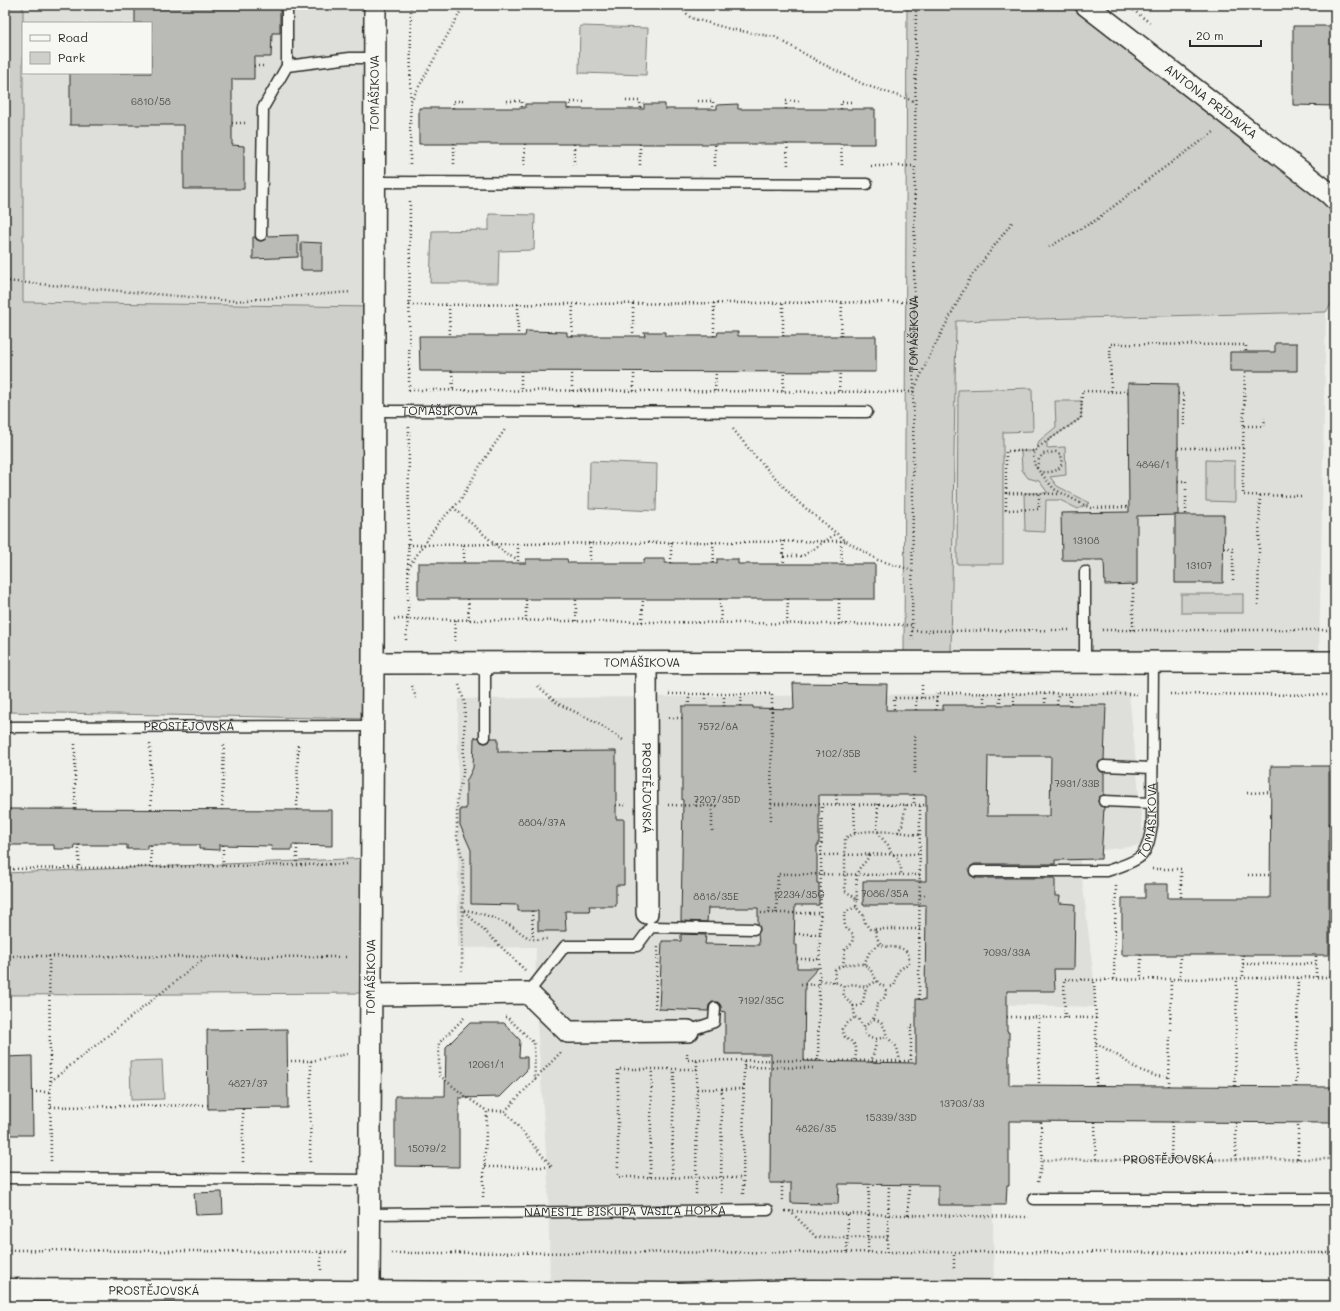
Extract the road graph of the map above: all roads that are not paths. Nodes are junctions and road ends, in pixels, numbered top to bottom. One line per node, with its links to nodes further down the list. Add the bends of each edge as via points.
1 (287, 5): 5 (lane)
2 (375, 5): 4 (street, TOMÁŠIKOVA)
3 (1086, 5): 8 (street, ANTONA PRÍDAVKA)
4 (374, 58): 5 (lane, via 350,58); 6 (street, TOMÁŠIKOVA)
5 (287, 66): 9 (lane, via 263,108)
6 (374, 182): 7 (lane); 10 (street, TOMÁŠIKOVA)
7 (867, 184)
8 (1335, 199)
9 (261, 235)
10 (373, 411): 11 (lane, TOMÁŠIKOVA); 16 (street, TOMÁŠIKOVA)
11 (867, 412)
12 (1085, 572): 13 (lane)
13 (1085, 662): 14 (street, TOMÁŠIKOVA); 18 (street, TOMÁŠIKOVA)
14 (1153, 662): 15 (street, TOMÁŠIKOVA); 23 (lane, TOMÁŠIKOVA)
15 (1335, 662)
16 (373, 663): 17 (street, TOMÁŠIKOVA); 19 (street, TOMÁŠIKOVA)
17 (485, 663): 18 (street, TOMÁŠIKOVA); 21 (lane)
18 (646, 663): 27 (street, PROSTĚJOVSKÁ, via 647,805)
19 (373, 726): 20 (lane, PROSTĚJOVSKÁ); 30 (street, TOMÁŠIKOVA)
20 (5, 727)
21 (485, 738)
22 (1104, 766): 23 (lane)
23 (1152, 768): 25 (lane, TOMÁŠIKOVA)
24 (1104, 802): 25 (lane)
25 (1152, 803): 26 (lane, TOMÁŠIKOVA, via 1149,841 1142,855 1127,864 1107,871)
26 (975, 871)
27 (653, 920): 28 (lane); 29 (lane, via 637,946 565,946)
28 (754, 929)
29 (528, 993): 30 (street); 32 (street, via 568,1032)
30 (371, 995): 34 (street, TOMÁŠIKOVA)
31 (715, 1008): 32 (lane, via 714,1022)
32 (688, 1031)
33 (5, 1178): 34 (lane)
34 (370, 1180): 38 (street, TOMÁŠIKOVA)
35 (1034, 1199): 36 (lane)
36 (1335, 1199)
37 (768, 1210): 38 (lane, NÁMESTIE BISKUPA VASIĽA HOPKA)
38 (370, 1214): 40 (street, TOMÁŠIKOVA)
39 (5, 1290): 40 (street, PROSTĚJOVSKÁ)
40 (369, 1291): 43 (street, PROSTĚJOVSKÁ)
41 (1335, 1292): 42 (street, PROSTĚJOVSKÁ)
42 (993, 1299): 44 (street, PROSTĚJOVSKÁ, via 806,1291)
43 (677, 1300): 44 (street, PROSTĚJOVSKÁ)
44 (718, 1300)

